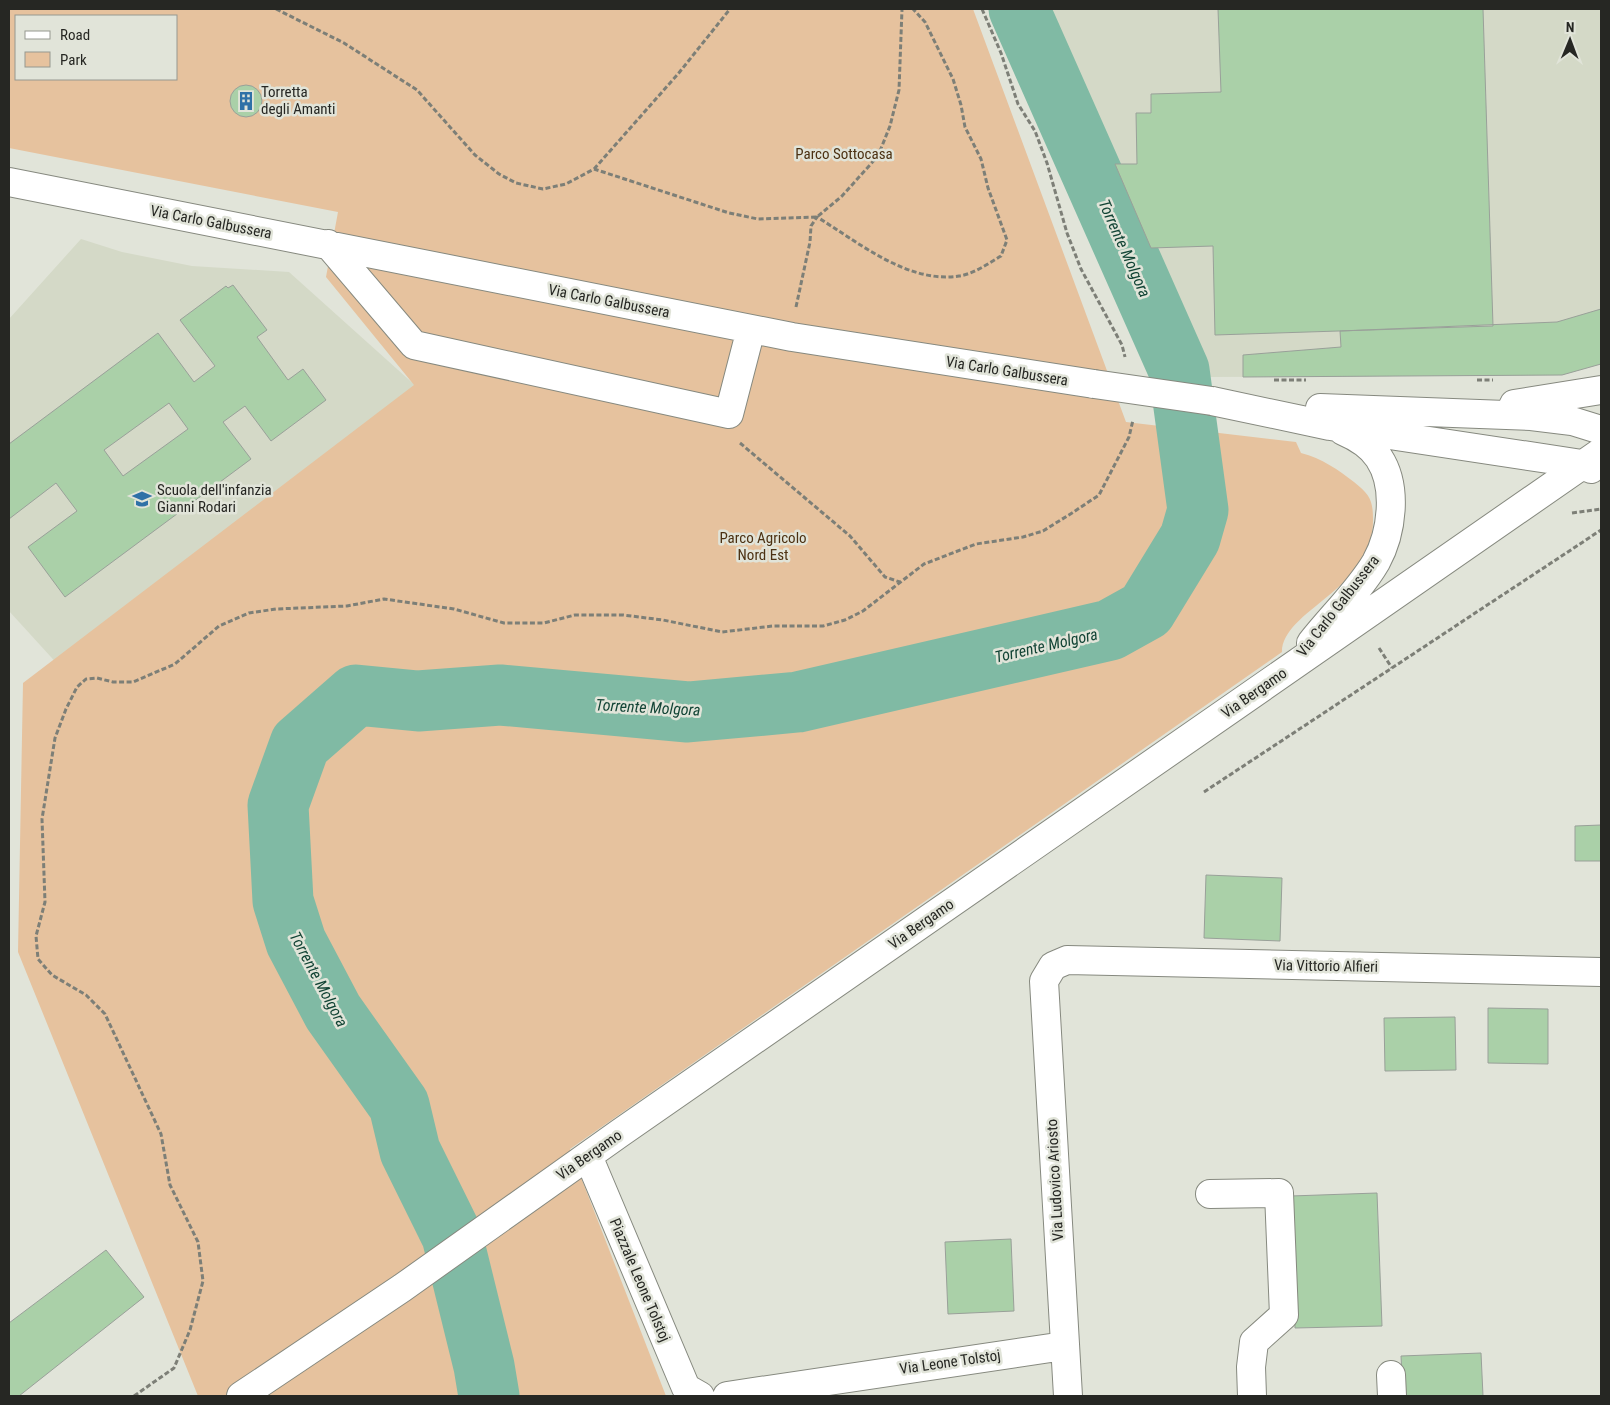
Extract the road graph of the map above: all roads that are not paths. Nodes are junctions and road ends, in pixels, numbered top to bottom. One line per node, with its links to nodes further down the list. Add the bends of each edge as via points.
1 (9, 182): 2 (street, Via Carlo Galbussera)
2 (328, 244): 3 (street, Via Carlo Galbussera); 3 (street, via 414,345 729,414)
3 (751, 329): 5 (street, Via Carlo Galbussera, bridge)
4 (1601, 390): 6 (street, Via Carlo Galbussera, via 1501,406)
5 (1212, 401): 6 (street, Via Carlo Galbussera); 7 (street, Via Carlo Galbussera)
6 (1424, 413): 8 (street, Via Carlo Galbussera, via 1531,416 1572,421)
7 (1330, 426): 9 (street, Via Carlo Galbussera); 10 (street, Via Carlo Galbussera, via 1359,439 1379,458 1389,486 1389,522 1376,561)
8 (1601, 430)
9 (1595, 464): 10 (street, Via Bergamo, via 1531,503)
10 (1292, 666): 13 (street, Via Bergamo)
11 (1052, 966): 12 (street, Via Vittorio Alfieri, via 1067,960); 15 (street, Via Ludovico Ariosto, via 1044,981)
12 (1601, 972)
13 (588, 1156): 17 (street, Via Bergamo, via 402,1288); 18 (street, Piazzale Leone Tolstoj, via 686,1388)
14 (1210, 1194): 21 (street, via 1279,1193 1284,1315 1254,1342)
15 (1064, 1346): 16 (street, Via Leone Tolstoj); 20 (street, Via Ludovico Ariosto)
16 (857, 1386): 19 (street)
17 (241, 1396)
18 (700, 1396)
19 (726, 1396)
20 (1068, 1396)
21 (1252, 1396)

